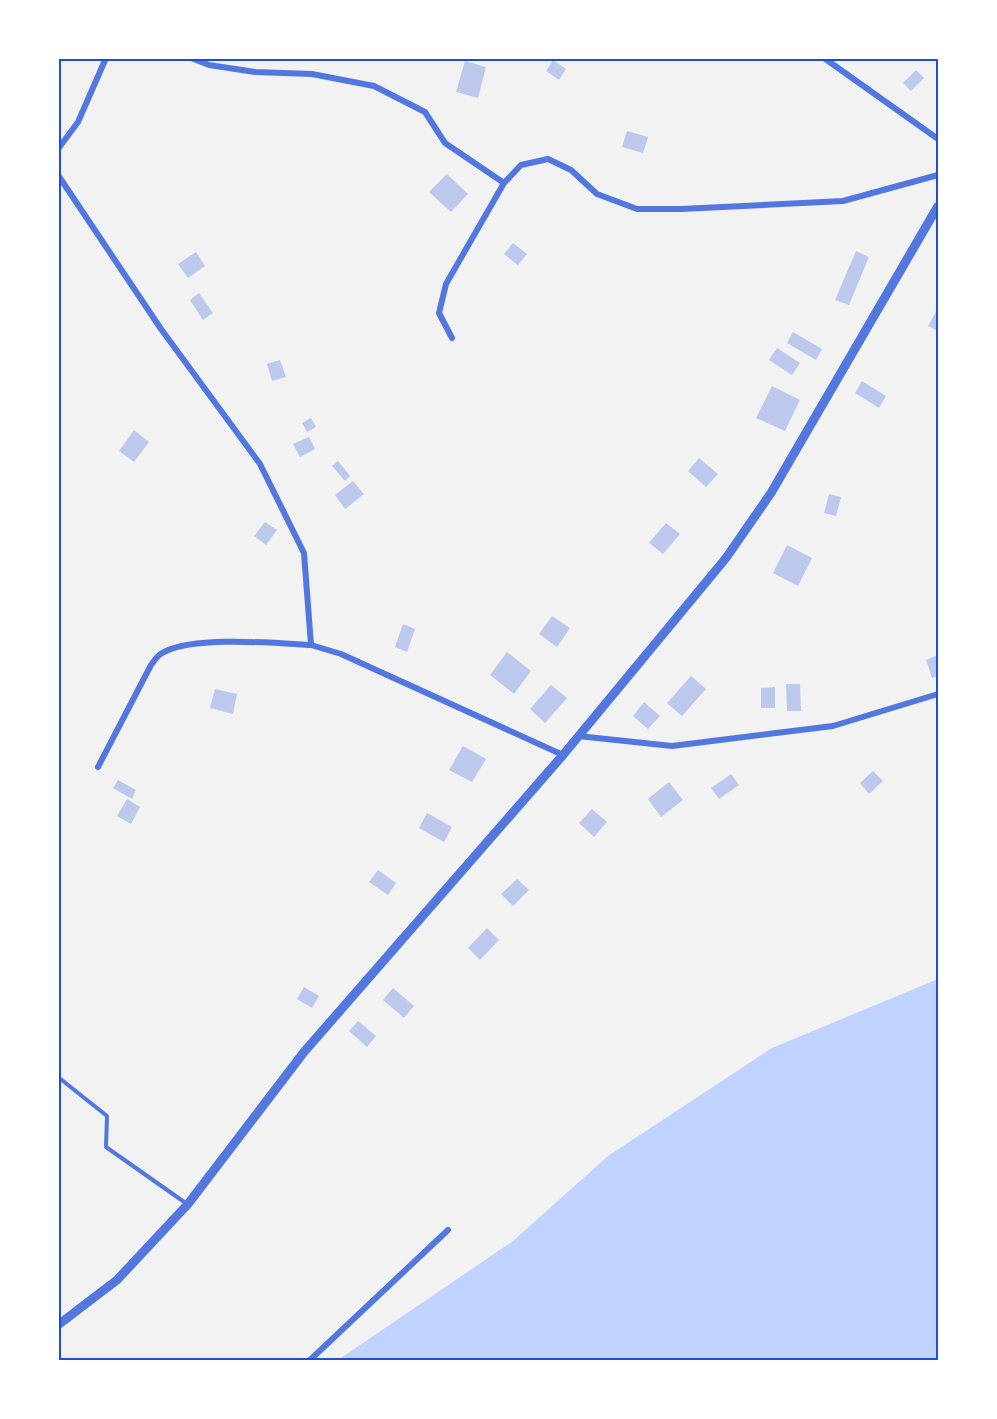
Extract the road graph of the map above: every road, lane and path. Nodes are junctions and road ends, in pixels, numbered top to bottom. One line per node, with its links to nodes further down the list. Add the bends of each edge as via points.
1 (106, 58): 5 (street, via 78,122)
2 (191, 58): 8 (street, via 220,67 312,74 374,87 425,112 445,143)
3 (824, 58): 4 (street)
4 (939, 139)
5 (58, 150)
6 (58, 175): 11 (street, via 161,329 260,464 304,553)
7 (939, 175): 8 (street, via 843,201 681,209 637,209 597,194 571,170 548,159 521,165)
8 (504, 183): 10 (street, via 446,284 439,314)
9 (939, 206): 13 (street, via 771,493 733,549)
10 (452, 338)
11 (311, 645): 14 (street, via 341,654); 15 (street, via 184,645 164,651 151,665)
12 (939, 694): 13 (street, via 833,726 683,745)
13 (578, 736): 14 (street)
14 (563, 755): 17 (street, via 304,1052)
15 (98, 766)
16 (58, 1077): 17 (lane, via 107,1116 106,1147)
17 (188, 1204): 19 (street, via 117,1280)
18 (448, 1230): 20 (street)
19 (58, 1325)
20 (310, 1360)

